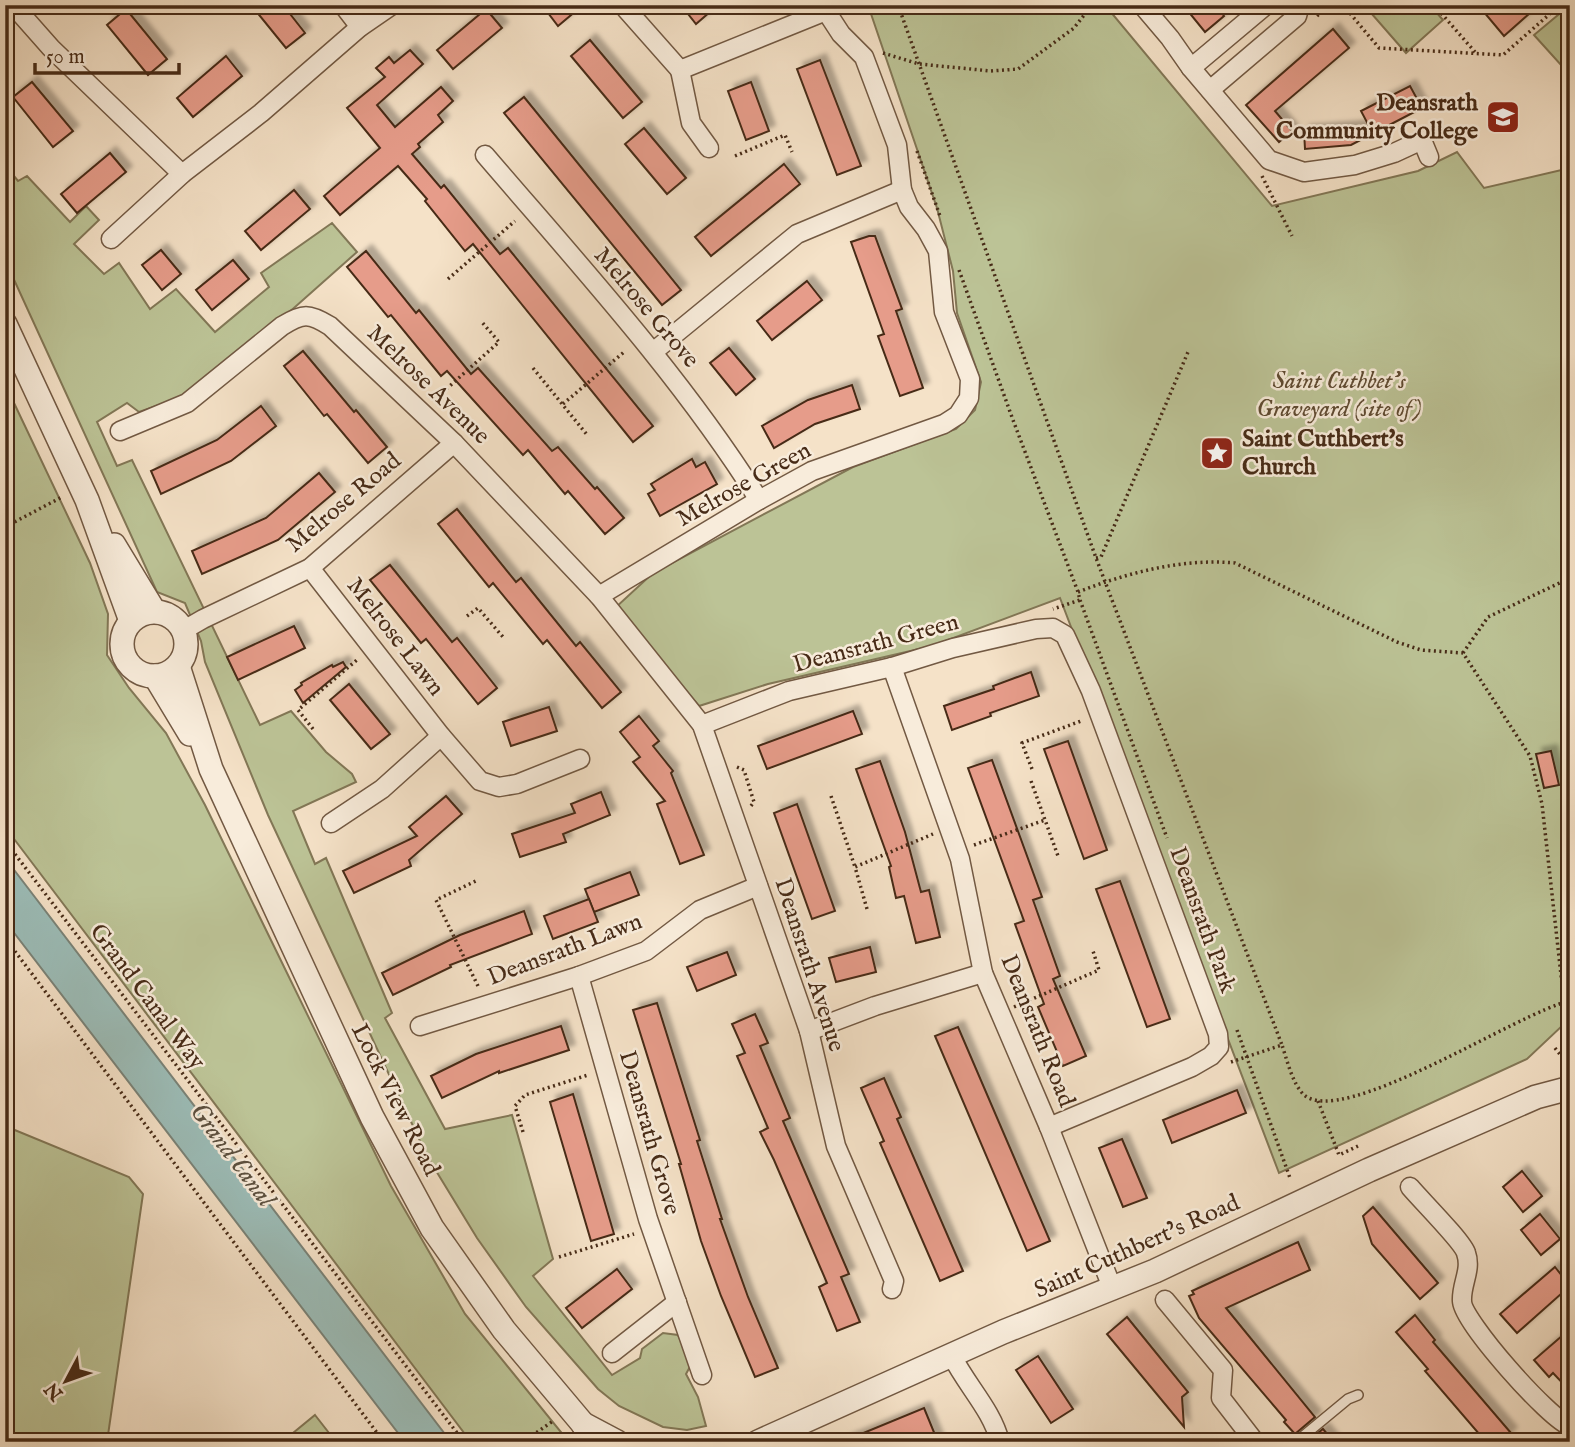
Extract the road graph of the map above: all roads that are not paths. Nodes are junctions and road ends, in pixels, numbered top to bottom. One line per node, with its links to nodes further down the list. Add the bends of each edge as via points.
1 (13, 5): 16 (street, via 51,48)
2 (343, 5): 9 (street)
3 (392, 5): 9 (street)
4 (1142, 5): 10 (street)
5 (1266, 5): 10 (street)
6 (1300, 5): 12 (street, via 1297,16)
7 (826, 8): 11 (street); 17 (street, via 841,34 864,57 897,145)
8 (626, 9): 11 (street)
9 (360, 27): 16 (street)
10 (1191, 68): 12 (street)
11 (680, 70): 13 (street, via 691,122)
12 (1210, 90): 15 (street, via 1269,160 1304,172 1355,165 1422,140)
13 (709, 148)
14 (485, 155): 20 (street, Melrose Grove)
15 (1429, 157)
16 (182, 174): 18 (street)
17 (902, 190): 20 (street, via 797,234); 24 (street, Melrose Green, via 938,251 944,312 970,379 969,398 958,415 944,424 812,471)
18 (111, 239)
19 (5, 324): 23 (street)
20 (653, 352): 24 (street, Melrose Grove)
21 (120, 431): 22 (street, Melrose Avenue, via 187,403 299,316 314,317 330,326)
22 (454, 443): 25 (street, Melrose Road); 26 (street, Melrose Avenue)
23 (84, 493): 27 (street); 28 (street)
24 (759, 500): 26 (street, Melrose Green)
25 (310, 568): 29 (street, Melrose Road); 36 (street, Melrose Lawn)
26 (599, 596): 33 (street, Melrose Avenue)
27 (154, 611): 28 (street); 29 (street, via 171,616)
28 (131, 621): 34 (street, Lock View Road, via 122,641 127,662 144,675)
29 (184, 630): 31 (street, Lock View Road, via 186,649)
30 (1065, 635): 32 (street, Deansrath Green, via 1053,628 1036,629); 48 (street, Deansrath Park, via 1091,691 1219,1046 1192,1066)
31 (178, 666): 34 (street); 38 (street, Lock View Road)
32 (892, 667): 35 (street, Deansrath Green, via 789,691); 41 (street, Deansrath Road, via 960,859)
33 (655, 668): 35 (street, Deansrath Avenue)
34 (155, 676): 38 (street, Lock View Road)
35 (702, 725): 40 (street, Deansrath Avenue)
36 (442, 736): 37 (street, Melrose Lawn, via 480,781 499,787); 39 (street, via 382,789)
37 (580, 759)
38 (211, 769): 59 (street, Lock View Road, via 372,1117 432,1228 504,1330)
39 (331, 823)
40 (758, 886): 42 (street, Deansrath Lawn, via 700,910 646,951); 44 (street, Deansrath Avenue)
41 (983, 973): 44 (street); 48 (street, Deansrath Road)
42 (579, 976): 43 (street, Deansrath Lawn); 53 (street, Deansrath Grove, via 648,1219)
43 (420, 1026)
44 (808, 1031): 50 (street, Deansrath Avenue, via 836,1146 894,1281)
45 (1570, 1069): 47 (street, Saint Cuthbert’s Road)
46 (1570, 1088): 47 (street, Saint Cuthbert’s Road)
47 (1536, 1097): 51 (street, Saint Cuthbert’s Road)
48 (1049, 1127): 51 (street, Deansrath Road)
49 (1410, 1187): 58 (street, via 1466,1250 1469,1265 1461,1302 1472,1324 1525,1387 1553,1416)
50 (892, 1289)
51 (1113, 1290): 55 (street, Saint Cuthbert’s Road)
52 (1165, 1300): 63 (street, via 1223,1370 1221,1398)
53 (677, 1302): 54 (street); 56 (street, Deansrath Grove)
54 (612, 1353)
55 (952, 1356): 61 (street, Saint Cuthbert’s Road); 62 (street, via 995,1422)
56 (702, 1375)
57 (1358, 1395): 64 (lane)
58 (1570, 1426)
59 (588, 1433): 60 (street, Lock View Road)
60 (617, 1442)
61 (758, 1442)
62 (1000, 1442)
63 (1255, 1442)
64 (1296, 1442)

